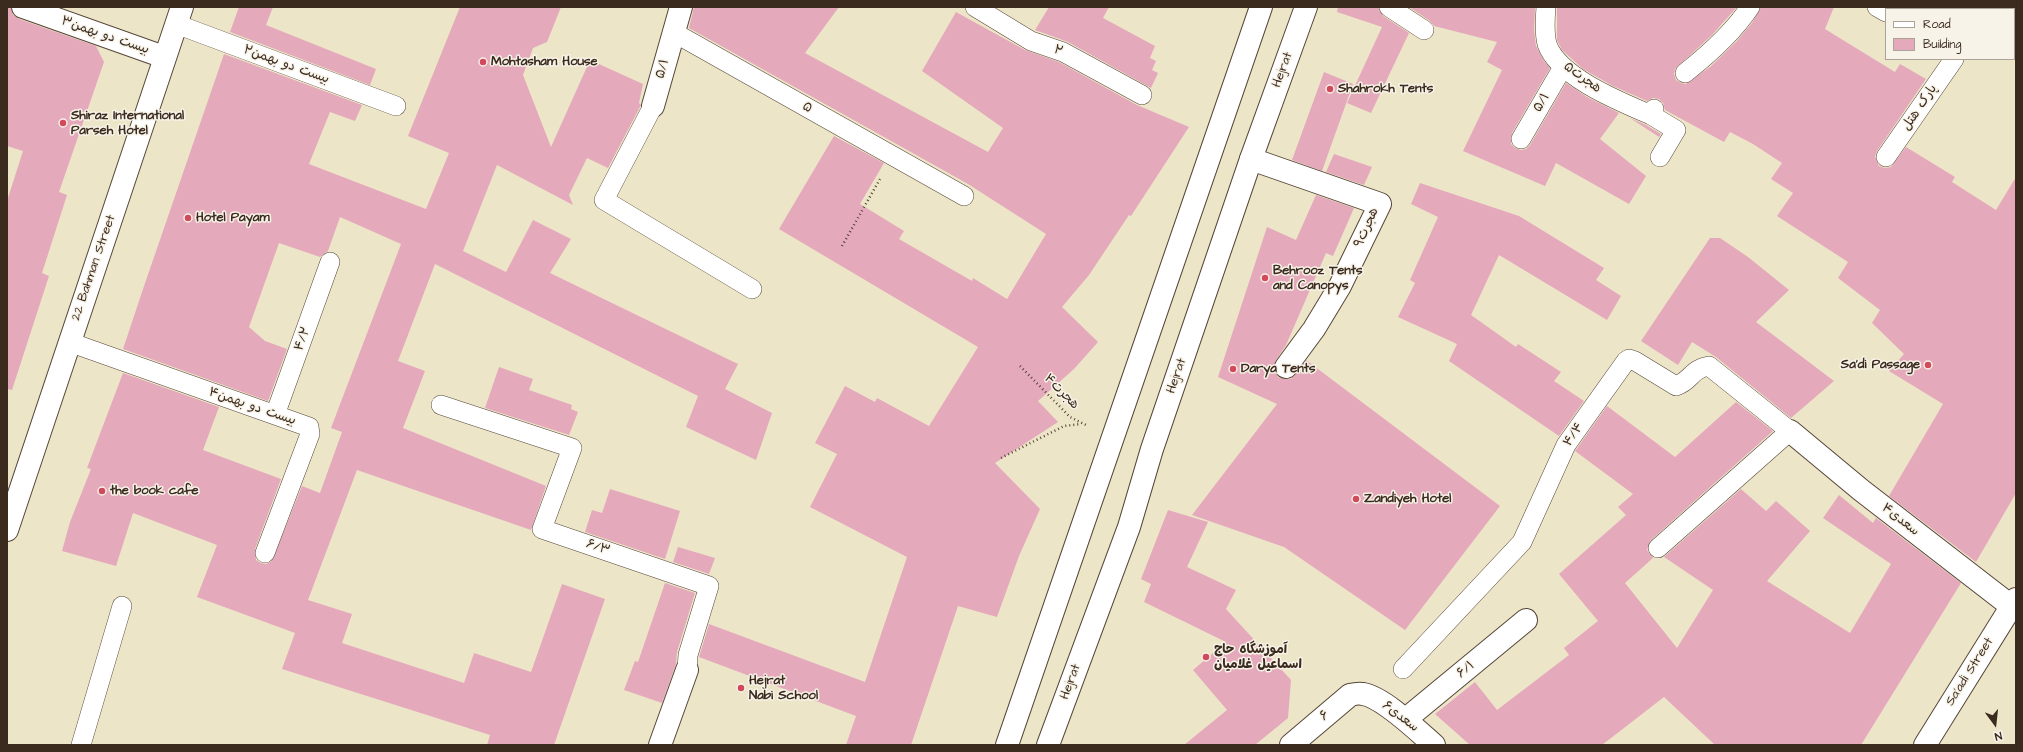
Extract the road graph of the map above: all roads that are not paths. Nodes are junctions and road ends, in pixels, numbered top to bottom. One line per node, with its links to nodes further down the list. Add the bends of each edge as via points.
1 (23, 7): 12 (street, بیست دو بهمن۳)
2 (681, 7): 11 (street)
3 (975, 7): 16 (lane, ۲, via 1031,41 1063,52)
4 (1261, 7): 43 (street)
5 (1306, 7): 22 (street, Hejrat)
6 (1389, 7): 10 (lane)
7 (1546, 7): 14 (lane, هجرت۵, via 1545,29 1548,45)
8 (1750, 7): 15 (lane, via 1712,52)
9 (179, 16): 12 (street, 22 Bahman Street); 17 (lane, بیست دو بهمن۲)
10 (1424, 30)
11 (673, 32): 18 (street, ۵/۱); 23 (lane, ۵)
12 (164, 57): 26 (street, 22 Bahman Street)
13 (1953, 60): 21 (lane, پارک هتل)
14 (1563, 67): 19 (lane, ۵/۱); 20 (lane, هجرت۵, via 1596,90 1653,112 1676,130)
15 (1685, 73)
16 (1142, 95)
17 (396, 106)
18 (653, 106): 25 (lane, via 604,200)
19 (1521, 139)
20 (1660, 157)
21 (1886, 157)
22 (1251, 158): 27 (street, هجرت۹, via 1380,204 1340,286 1314,329); 44 (street, Hejrat, via 1152,449 1129,527)
23 (964, 196)
24 (330, 262): 29 (lane, ۴/۲)
25 (752, 289)
26 (69, 342): 29 (lane, بیست دو بهمن۴); 31 (street, 22 Bahman Street)
27 (1286, 367)
28 (440, 405): 38 (lane, ۶/۳, via 572,448 542,529 709,586 688,655)
29 (275, 415): 33 (lane, بیست دو بهمن۴, via 309,427 310,434)
30 (1790, 431): 32 (lane); 34 (street, سعدی۴, via 1861,490); 37 (lane, ۴/۴, via 1709,366 1697,368 1684,384 1676,386 1629,359 1566,445 1522,542)
31 (7, 530)
32 (1658, 548)
33 (265, 553)
34 (2014, 603): 47 (street, Sa'adi Street)
35 (122, 606): 41 (lane)
36 (1526, 620): 40 (street, ۶/۱)
37 (1403, 669)
38 (687, 670): 42 (street, ۶/۳)
39 (1362, 694): 40 (street, سعدی۶, via 1373,697); 45 (street, ۶, via 1350,695)
40 (1406, 719): 46 (street, سعدی۶)
41 (81, 745)
42 (660, 745)
43 (1008, 745)
44 (1048, 745)
45 (1291, 745)
46 (1434, 745)
47 (1925, 745)

